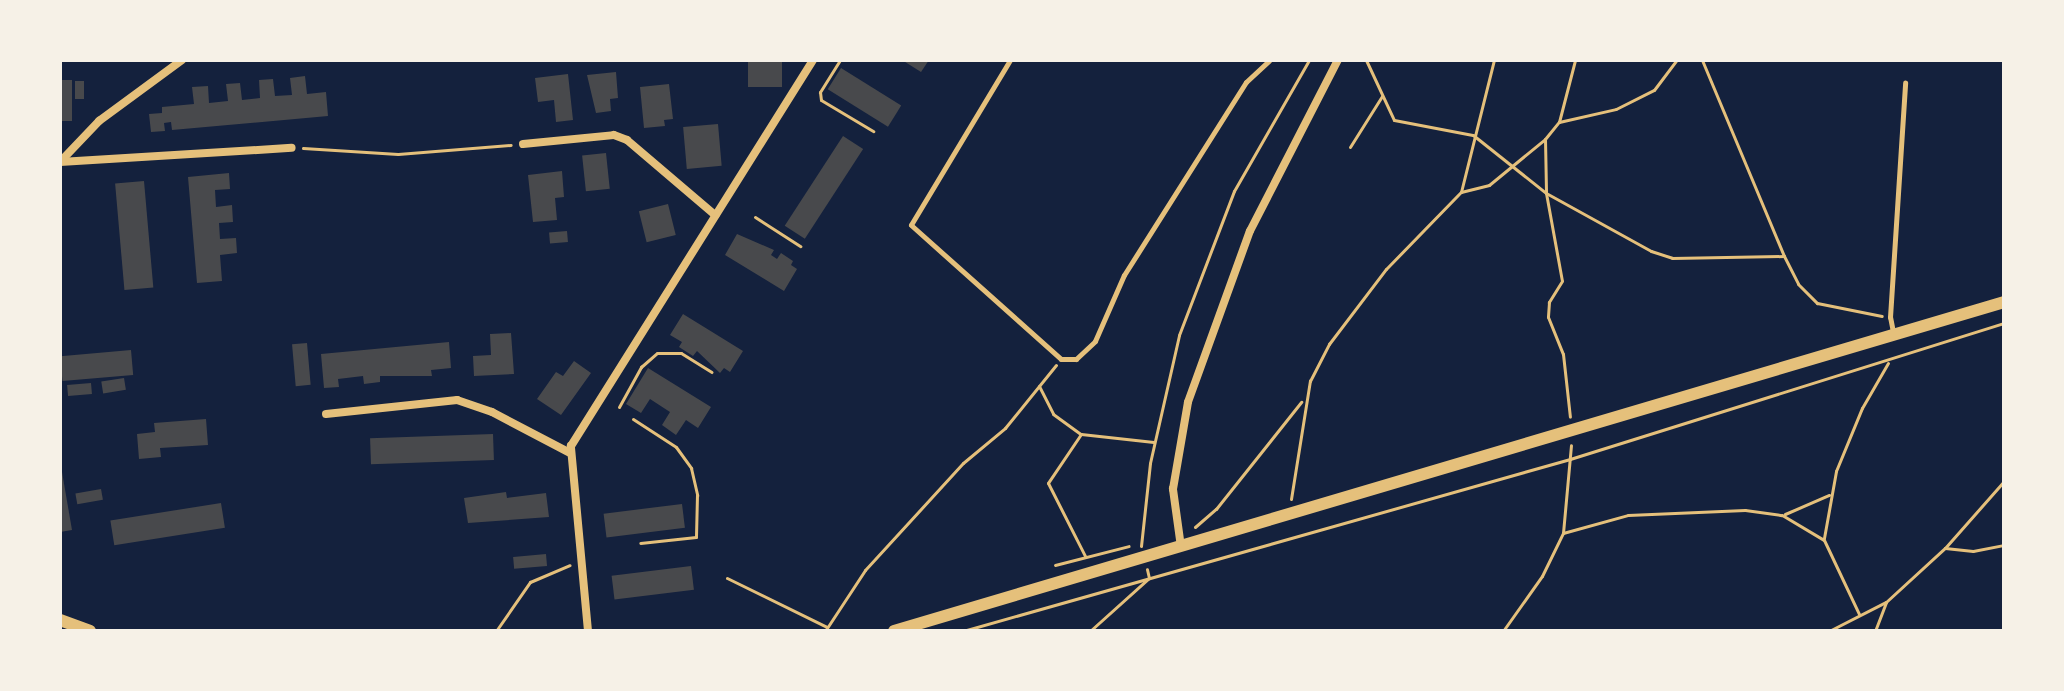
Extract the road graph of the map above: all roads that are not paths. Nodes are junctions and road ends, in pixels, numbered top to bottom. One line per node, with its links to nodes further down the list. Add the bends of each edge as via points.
1 (182, 60): 9 (street, via 99,121)
2 (813, 60): 10 (street)
3 (1010, 60): 4 (lane, via 911,225 1061,359 1076,359 1095,341 1124,275 1246,82)
4 (1270, 60)
5 (1338, 60): 15 (street, via 1250,231 1192,390 1174,466)
6 (1905, 82): 12 (lane, via 1890,317)
7 (523, 144): 10 (street, via 614,135 627,140)
8 (292, 148): 9 (street)
9 (60, 163)
10 (715, 215): 14 (street, via 584,421)
11 (2004, 302): 12 (main road)
12 (1894, 337): 15 (main road)
13 (326, 414): 14 (street, via 457,400)
14 (570, 453): 18 (street)
15 (1180, 544): 19 (main road)
16 (60, 620): 17 (main road)
17 (90, 631)
18 (588, 631)
19 (894, 631)

